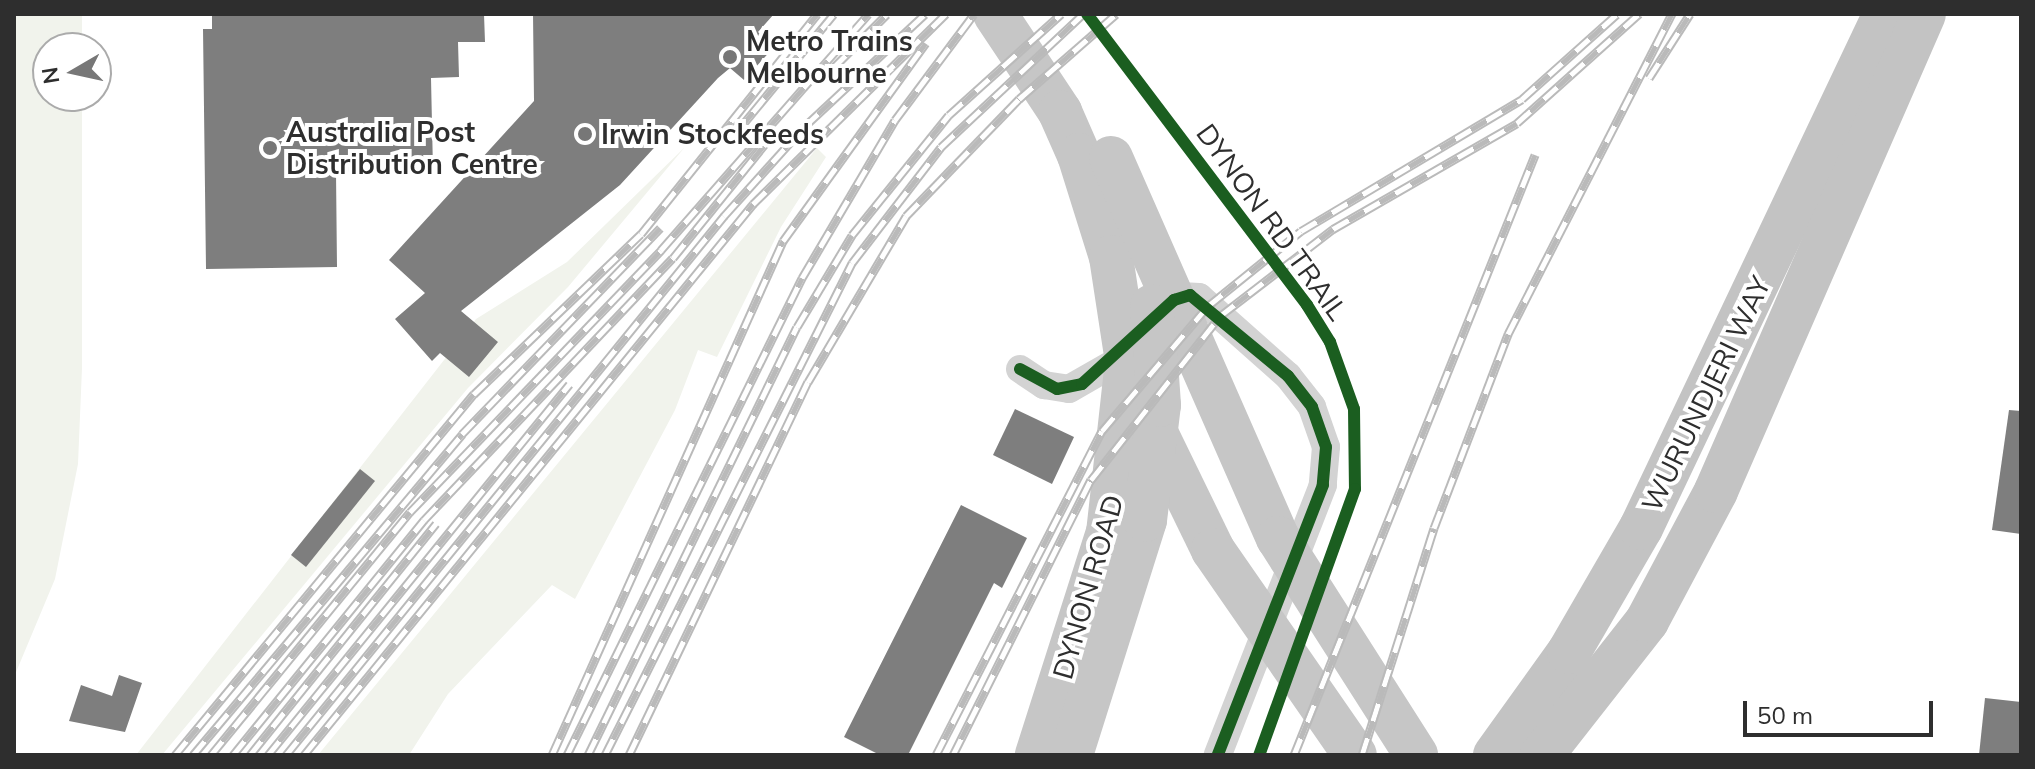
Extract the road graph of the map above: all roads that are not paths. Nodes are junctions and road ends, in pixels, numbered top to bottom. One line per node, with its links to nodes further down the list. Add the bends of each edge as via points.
1 (995, 14): 7 (main road, DYNON ROAD, via 1052,99 1079,155)
2 (1032, 14): 5 (main road, DYNON ROAD)
3 (1885, 14): 17 (highway, WURUNDJERI WAY, via 1641,528 1569,652)
4 (1924, 14): 11 (highway, WURUNDJERI WAY, via 1716,491)
5 (1111, 158): 10 (main road, DYNON ROAD, via 1153,316); 16 (main road, via 1278,538)
6 (1181, 296): 14 (street, via 1199,297 1288,376 1312,407 1326,447 1323,485)
7 (1123, 308): 10 (main road); 12 (main road, DYNON ROAD, via 1128,390 1113,510)
8 (1109, 366): 9 (street, via 1069,389 1044,385)
9 (1020, 369)
10 (1157, 433): 13 (main road, DYNON ROAD, via 1138,551); 15 (main road, via 1220,562)
11 (1618, 665): 18 (highway, WURUNDJERI WAY); 19 (highway)
12 (1037, 755)
13 (1071, 755)
14 (1218, 755)
15 (1355, 755)
16 (1416, 755)
17 (1495, 755)
18 (1542, 755)
19 (1571, 755)

